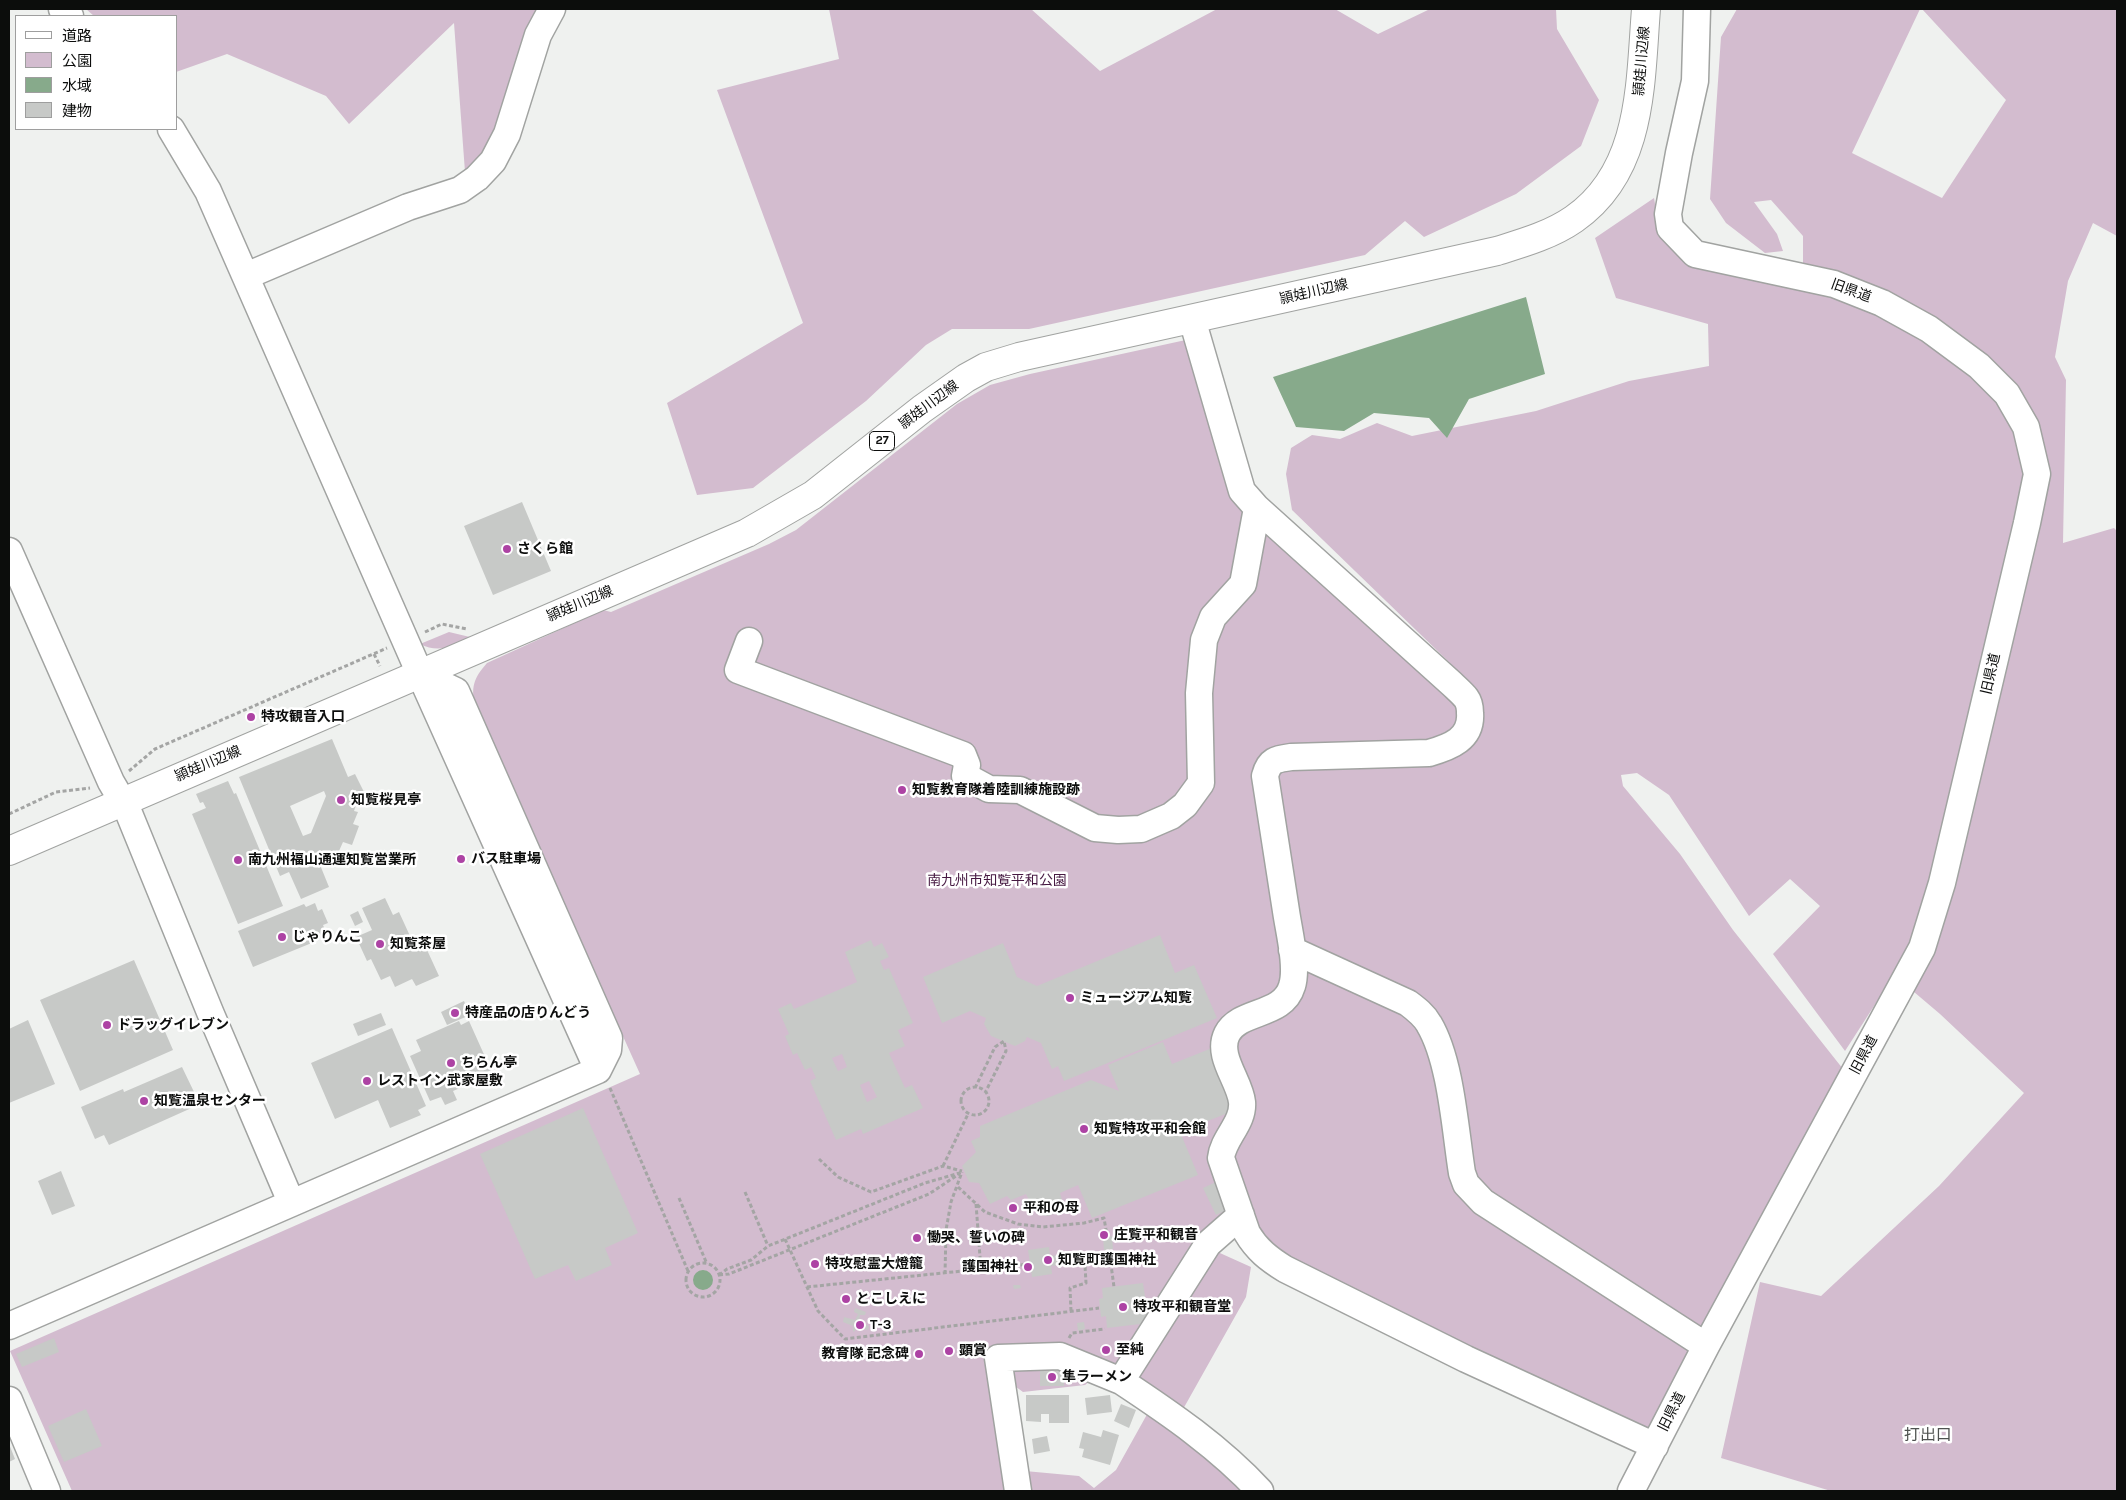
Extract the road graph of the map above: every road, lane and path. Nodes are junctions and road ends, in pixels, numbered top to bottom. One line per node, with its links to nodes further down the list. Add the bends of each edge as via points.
1 (552, 9): 5 (street, via 538,35 507,134 493,161 477,178 460,190 408,207)
2 (1646, 9): 6 (main road, 頴娃川辺線 / 27, via 1639,98 1631,140 1606,189 1574,219 1497,251)
3 (1697, 9): 49 (street, 旧県道, via 1695,81 1678,154 1668,214 1670,228 1695,254 1834,284 1882,303 1929,329 1979,366 2007,394 2026,427 2037,474 1942,883 1922,948)
4 (172, 130): 5 (street, via 208,191)
5 (246, 276): 13 (street)
6 (1192, 320): 7 (street, via 1242,491); 13 (main road, 頴娃川辺線 / 27, via 986,367 950,388 848,469 782,514)
7 (1257, 508): 11 (street, via 1243,584 1213,617 1204,640 1199,692 1201,783 1185,805 1171,816 1141,829 1095,828 1020,790 989,789 965,776 967,765 963,755 738,670); 17 (street, via 1452,684 1466,699 1471,719 1460,740 1448,748 1429,753 1291,757 1276,759 1268,766 1265,776)
8 (9, 551): 14 (street)
9 (470, 630): 10 (path, via 442,624)
10 (421, 633)
11 (749, 641)
12 (389, 647): 14 (path, via 155,749)
13 (420, 674): 14 (main road, 頴娃川辺線 / 27); 18 (street, via 456,691 609,1038 608,1050)
14 (117, 792): 15 (path, via 56,792); 16 (main road, 頴娃川辺線 / 27); 28 (street)
15 (9, 814)
16 (9, 851)
17 (1292, 950): 30 (street, via 1293,984 1290,992 1271,1010 1238,1023 1225,1039 1226,1056 1242,1101 1242,1112 1222,1148 1221,1158); 49 (street, via 1408,1003 1429,1023 1439,1044 1446,1073 1462,1173 1466,1184 1483,1202)
18 (598, 1070): 28 (street); 40 (path, via 608,1084)
19 (975, 1088): 20 (path); 20 (path, via 994,1047 1004,1041 1006,1051); 21 (path, via 966,1091 961,1098 962,1107)
20 (985, 1093): 21 (path, via 988,1101 985,1110 977,1115)
21 (968, 1114): 23 (path)
22 (819, 1159): 23 (path, via 838,1177 871,1192)
23 (943, 1166): 24 (path)
24 (962, 1172): 25 (path); 32 (path, via 925,1183); 34 (path, via 929,1194)
25 (958, 1186): 29 (path); 41 (path, via 951,1202 946,1230)
26 (745, 1192): 33 (path)
27 (680, 1198): 37 (path)
28 (291, 1202): 47 (street)
29 (976, 1204): 31 (path, via 985,1212 1018,1224 1043,1227 1104,1218); 39 (path)
30 (1241, 1215): 51 (street, via 1208,1244); 53 (street, via 1254,1244 1266,1258 1466,1359)
31 (1107, 1235)
32 (785, 1239): 33 (path); 34 (path)
33 (768, 1246): 42 (path, via 751,1260)
34 (790, 1250): 42 (path); 43 (path)
35 (1109, 1251): 36 (path)
36 (1110, 1260): 44 (path); 46 (path, via 1085,1266 1086,1283 1070,1288)
37 (707, 1264): 40 (path, via 696,1264); 42 (path)
38 (1030, 1264): 39 (path)
39 (981, 1270): 41 (path)
40 (688, 1271): 42 (path, via 687,1288 700,1297 716,1291)
41 (945, 1274): 43 (path)
42 (719, 1275)
43 (807, 1287): 46 (path, via 818,1311 845,1339)
44 (1114, 1287)
45 (1099, 1308): 46 (path)
46 (1071, 1311)
47 (9, 1326)
48 (1105, 1329): 50 (path, via 1072,1333)
49 (1706, 1346): 53 (street, 旧県道)
50 (1060, 1356): 51 (street); 55 (street, via 998,1358)
51 (1121, 1381): 56 (street, via 1170,1413 1233,1462)
52 (9, 1400): 54 (street)
53 (1655, 1446): 57 (street, 旧県道)
54 (47, 1491)
55 (1018, 1491)
56 (1260, 1491)
57 (1631, 1491)

